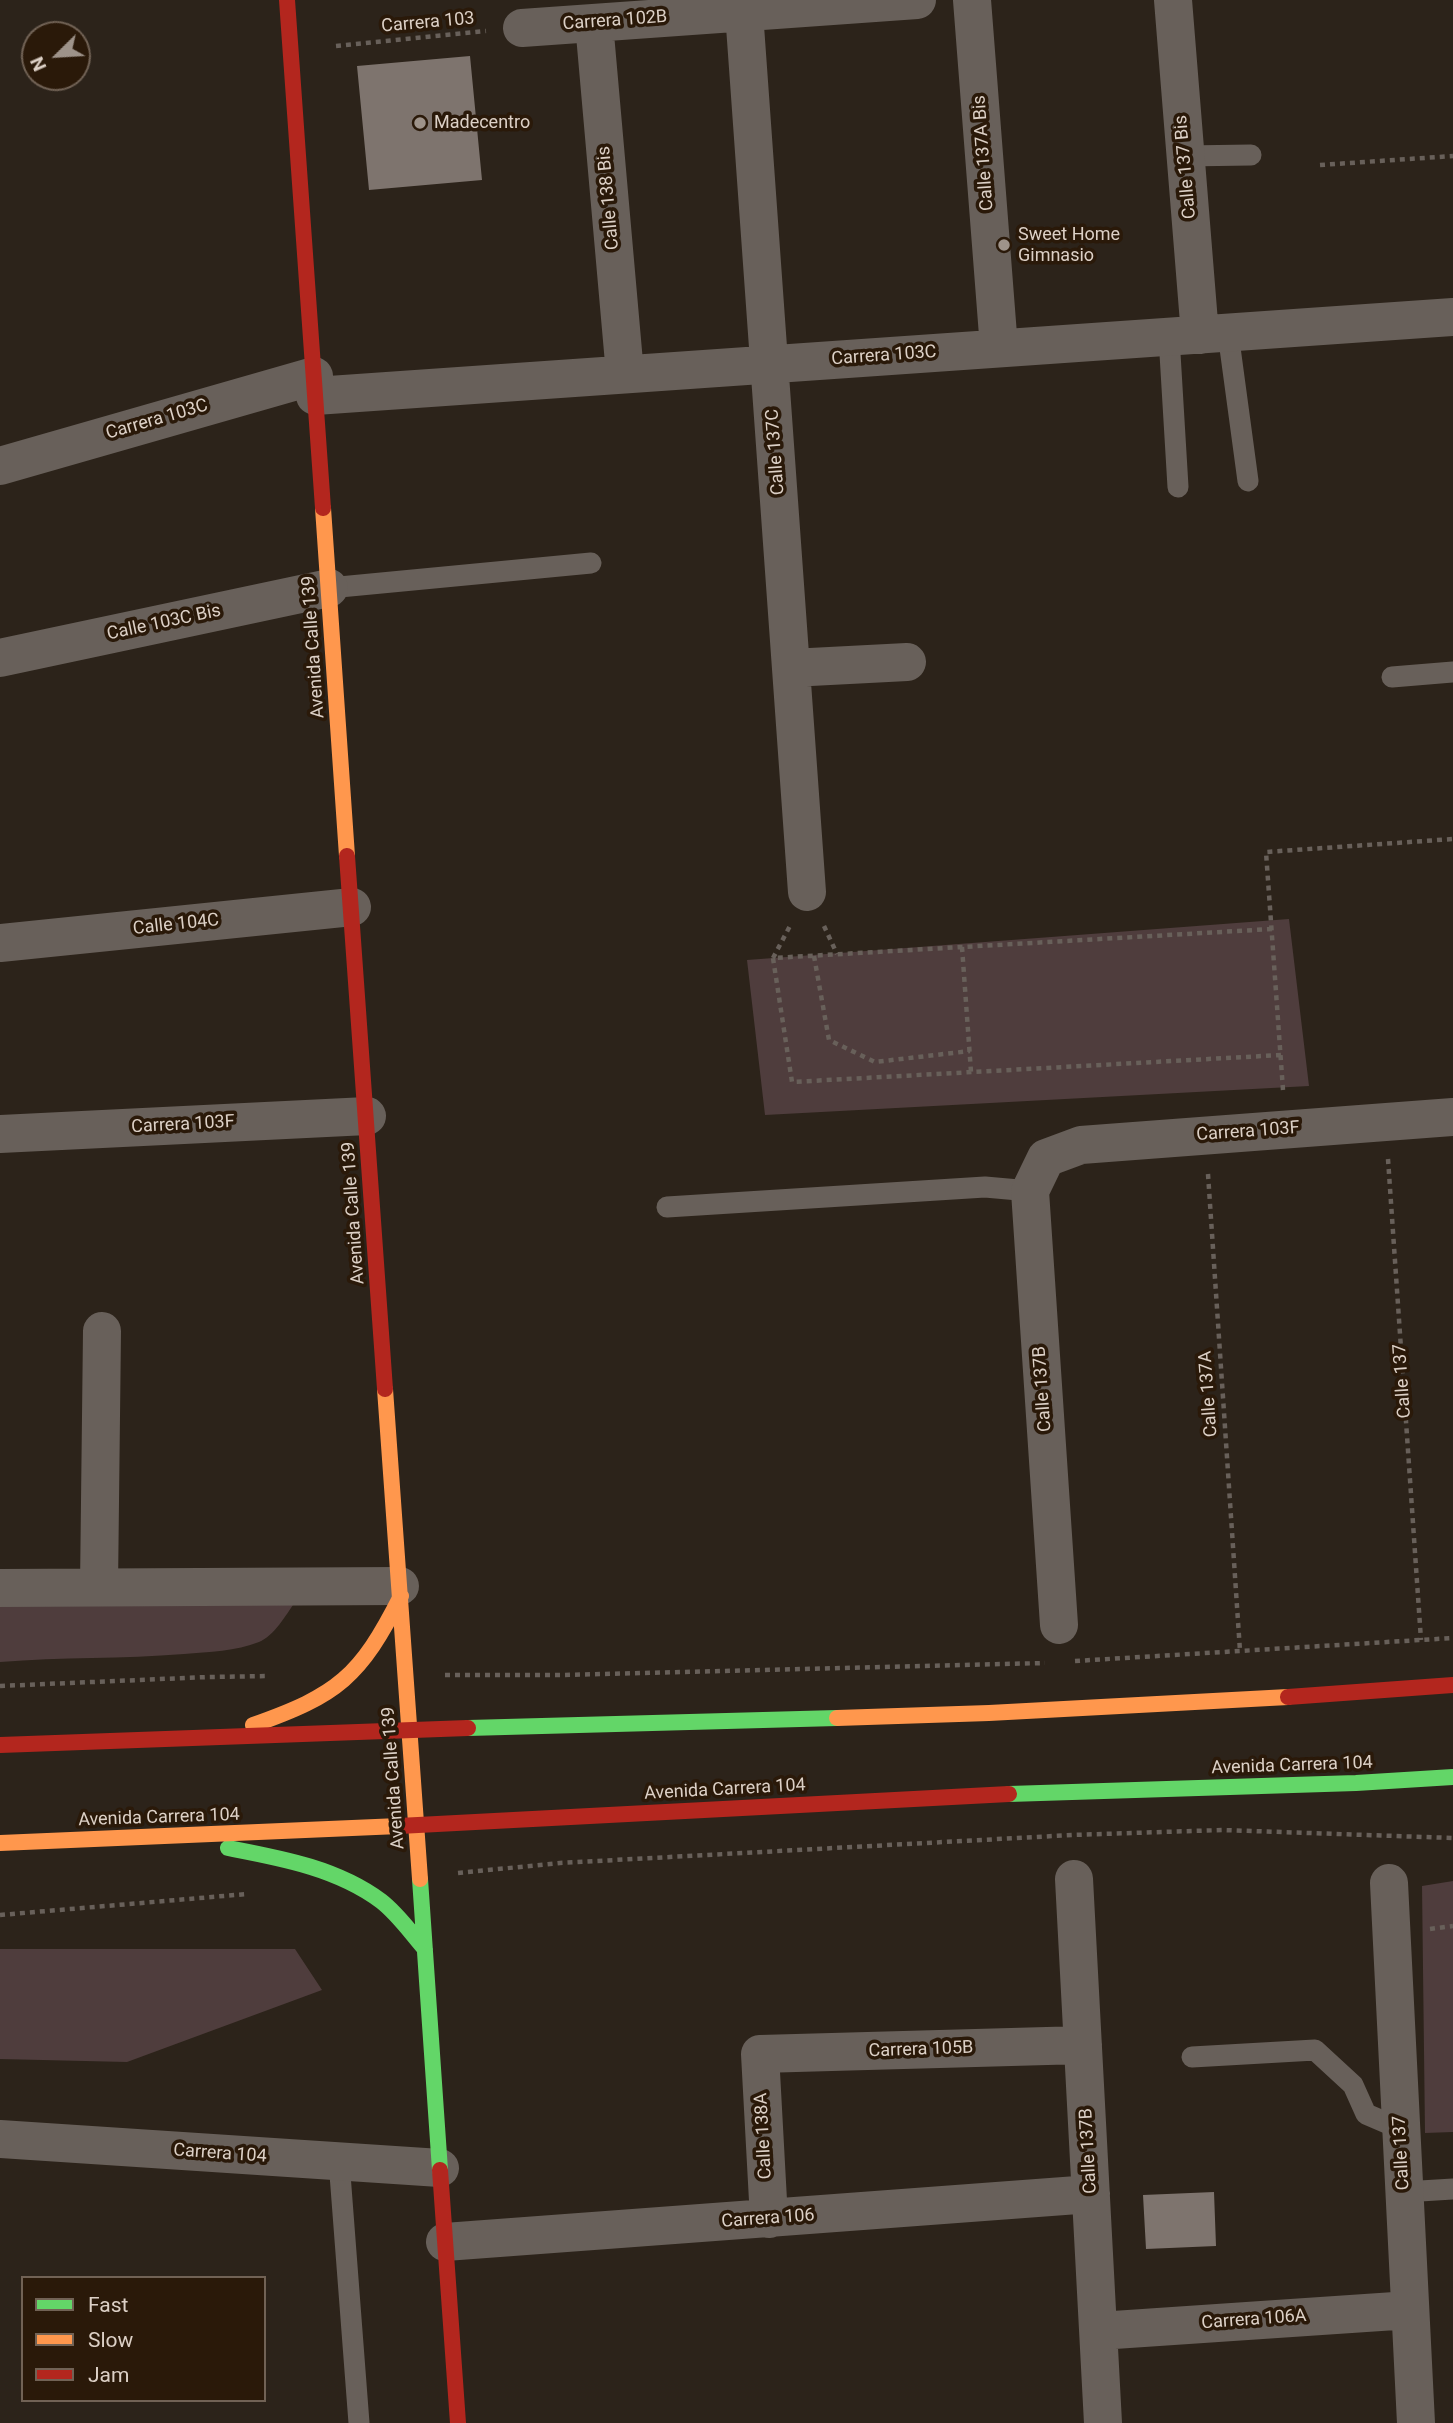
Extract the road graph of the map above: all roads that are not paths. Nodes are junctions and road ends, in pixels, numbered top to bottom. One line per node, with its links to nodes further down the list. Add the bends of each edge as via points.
1 (287, 0): 16 (main road, Avenida Calle 139)
2 (917, 0): 6 (street, Carrera 102B)
3 (972, 0): 13 (street, Calle 137A Bis)
4 (1172, 0): 10 (street, Calle 137 Bis)
5 (702, 8): 6 (street, Carrera 102B); 7 (street, Carrera 102B)
6 (744, 12): 14 (street, Calle 137C)
7 (594, 23): 8 (street, Carrera 102B); 15 (street, Calle 138 Bis)
8 (522, 28)
9 (1251, 155): 10 (lane)
10 (1185, 156): 12 (street, Calle 137 Bis)
11 (1453, 317): 12 (street, Carrera 103C)
12 (1199, 335): 13 (street, Carrera 103C); 18 (lane); 19 (lane)
13 (999, 348): 14 (street, Carrera 103C)
14 (769, 364): 15 (street, Carrera 103C); 24 (street, Calle 137C)
15 (625, 374): 16 (street, Carrera 103C)
16 (314, 386): 17 (street, Carrera 103C); 21 (main road, Avenida Calle 139)
17 (0, 466)
18 (1248, 481)
19 (1178, 486)
20 (591, 563): 21 (lane)
21 (328, 587): 22 (street, Calle 103C Bis); 28 (main road, Avenida Calle 139)
22 (0, 658)
23 (907, 662): 24 (street)
24 (791, 668): 27 (street, Calle 137C)
25 (1453, 672): 26 (lane)
26 (1392, 677)
27 (807, 892)
28 (352, 907): 29 (street, Calle 104C); 30 (main road, Avenida Calle 139)
29 (0, 943)
30 (367, 1116): 32 (street, Carrera 103F); 38 (main road, Avenida Calle 139)
31 (1453, 1117): 33 (street, Carrera 103F, via 1081,1144)
32 (0, 1134)
33 (1038, 1174): 34 (lane, via 985,1186); 39 (street, Calle 137B)
34 (667, 1208)
35 (103, 1331): 36 (street)
36 (99, 1587): 37 (street); 38 (street)
37 (0, 1588)
38 (400, 1591): 41 (main road, Avenida Calle 139); 42 (main road, via 379,1639 349,1676 317,1699)
39 (1061, 1643)
40 (1453, 1685): 41 (main road, via 989,1713)
41 (410, 1730): 42 (main road); 45 (main road, Avenida Calle 139)
42 (223, 1736): 43 (main road)
43 (0, 1745)
44 (1453, 1777): 45 (main road, Avenida Carrera 104, via 1070,1790)
45 (416, 1826): 46 (main road, Avenida Carrera 104); 50 (main road, Avenida Calle 139)
46 (171, 1837): 47 (main road, Avenida Carrera 104); 50 (main road, via 271,1857 354,1883 382,1902)
47 (0, 1843)
48 (1074, 1879): 51 (street, Calle 137B)
49 (1389, 1883): 54 (street, Calle 137)
50 (425, 1949): 57 (main road, Avenida Calle 139)
51 (1083, 2045): 52 (street, Carrera 105B); 60 (street, Calle 137B)
52 (760, 2054): 61 (street, Calle 138A)
53 (1192, 2057): 54 (lane, via 1315,2050 1353,2085 1366,2114)
54 (1401, 2129): 59 (street, Calle 137)
55 (0, 2139): 56 (street, Carrera 104)
56 (339, 2161): 57 (street, Carrera 104); 65 (lane)
57 (440, 2168): 62 (main road, Avenida Calle 139)
58 (1453, 2189): 59 (lane)
59 (1404, 2192): 63 (street, Calle 137)
60 (1091, 2194): 61 (street, Carrera 106); 64 (street, Calle 137B)
61 (769, 2219): 62 (street, Carrera 106)
62 (445, 2242): 66 (main road, Avenida Calle 139)
63 (1410, 2310): 64 (street, Carrera 106A); 68 (street, Calle 137)
64 (1098, 2331): 67 (street, Calle 137B)
65 (359, 2423)
66 (458, 2423)
67 (1104, 2423)
68 (1416, 2423)

